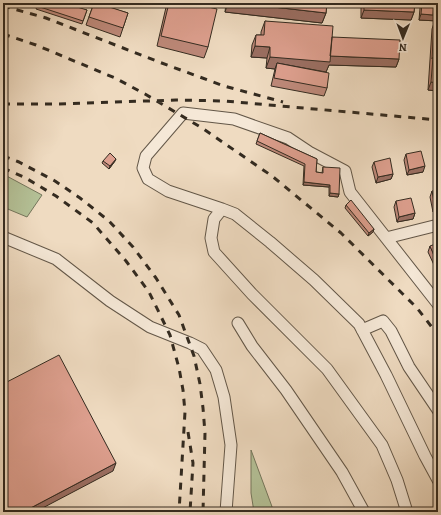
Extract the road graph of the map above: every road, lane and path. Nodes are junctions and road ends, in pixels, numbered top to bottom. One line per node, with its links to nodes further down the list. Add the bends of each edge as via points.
1 (222, 209): 4 (street, via 168,191 148,179 143,168 146,156 183,113 234,119 288,138 345,171 350,192); 7 (street, via 235,214 309,275 359,324); 12 (street, via 214,219 211,238 214,252 252,294 328,369 382,445)
2 (438, 225): 4 (street)
3 (3, 237): 10 (street, via 56,259 110,301 150,327 202,349 216,370 224,397 231,445)
4 (386, 238): 5 (street)
5 (438, 304)
6 (238, 323): 11 (street, via 342,472)
7 (362, 330): 8 (street, via 382,321 391,331 409,367); 9 (street)
8 (438, 410)
9 (438, 480)
10 (226, 512)
11 (364, 512)
12 (407, 512)

